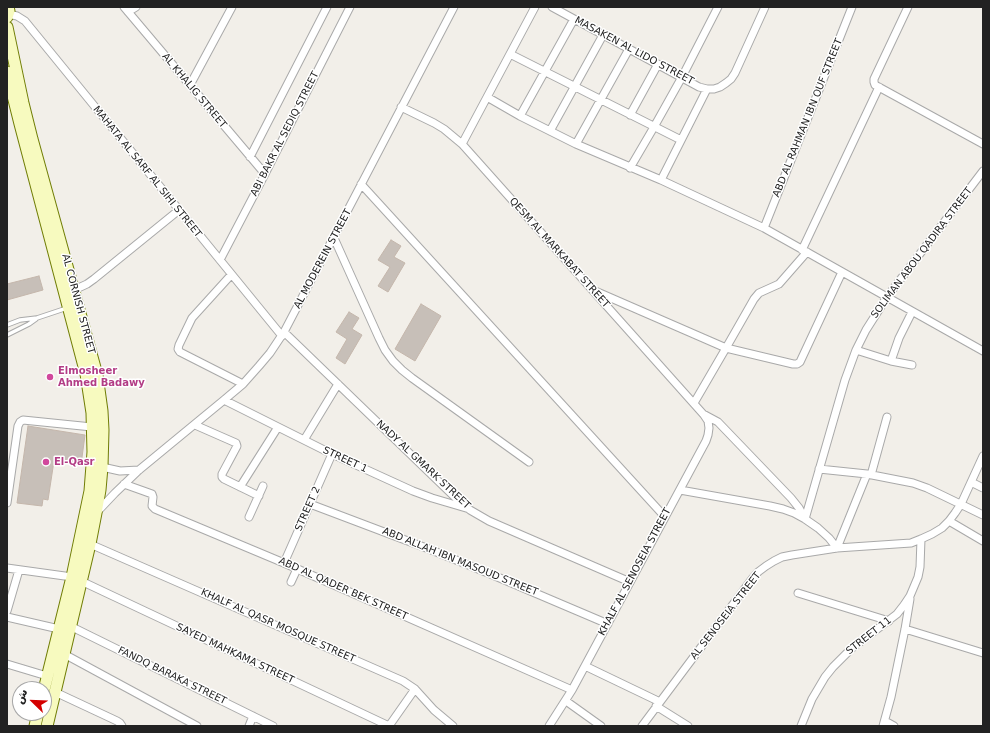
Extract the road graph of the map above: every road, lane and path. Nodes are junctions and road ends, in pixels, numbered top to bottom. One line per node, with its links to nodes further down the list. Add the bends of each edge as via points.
1 (136, 7): 12 (street)
2 (232, 7): 23 (street)
3 (327, 7): 38 (street, ABI BAKR AL SEDIQ STREET)
4 (350, 7): 40 (street, ABI BAKR AL SEDIQ STREET)
5 (454, 7): 29 (street, AL MODEREIN STREET)
6 (535, 7): 18 (street)
7 (552, 7): 14 (street, MASAKEN AL LIDO STREET)
8 (718, 7): 22 (street)
9 (764, 7): 26 (street, via 731,79 720,87)
10 (852, 7): 45 (street, ABD AL RAHMAN IBN OUF STREET)
11 (908, 7): 25 (street, via 874,79)
12 (126, 9): 23 (street, AL KHALIG STREET)
13 (9, 11): 44 (street, MAHATA AL SARF AL SIHI STREET, via 25,21)
14 (574, 19): 16 (street, MASAKEN AL LIDO STREET); 21 (street)
15 (7, 27): 51 (street, AL CORNISH STREET, via 29,127)
16 (603, 35): 17 (street, MASAKEN AL LIDO STREET); 24 (street)
17 (629, 49): 19 (street, MASAKEN AL LIDO STREET); 28 (street)
18 (510, 54): 21 (street); 27 (street)
19 (658, 64): 22 (street, MASAKEN AL LIDO STREET); 30 (street)
20 (7, 72): 54 (street, AL CORNISH STREET, via 23,135)
21 (545, 72): 24 (street); 31 (street)
22 (682, 78): 26 (street, MASAKEN AL LIDO STREET); 32 (street)
23 (190, 85): 38 (street, AL KHALIG STREET)
24 (574, 87): 28 (street); 33 (street)
25 (879, 87): 37 (street); 47 (street)
26 (707, 89): 34 (street)
27 (487, 97): 31 (street); 35 (street)
28 (600, 100): 30 (street); 36 (street)
29 (401, 107): 35 (street, QESM AL MARKABAT STREET, via 444,129); 43 (street, AL MODEREIN STREET)
30 (630, 115): 32 (street)
31 (520, 116): 33 (street)
32 (654, 127): 34 (street); 39 (street)
33 (550, 131): 36 (street)
34 (681, 140): 42 (street)
35 (462, 144): 52 (street, QESM AL MARKABAT STREET)
36 (576, 144): 39 (street)
37 (983, 144)
38 (250, 156): 40 (street, AL KHALIG STREET)
39 (630, 168): 42 (street)
40 (265, 174): 48 (street, ABI BAKR AL SEDIQ STREET)
41 (982, 175): 53 (street, SOLIMAN ABOU QADIRA STREET)
42 (661, 180): 45 (street)
43 (361, 184): 46 (street, AL MODEREIN STREET); 96 (street)
44 (179, 210): 48 (street, MAHATA AL SARF AL SIHI STREET); 51 (street, via 94,279)
45 (764, 228): 47 (street)
46 (334, 238): 58 (street, AL MODEREIN STREET); 77 (street, via 379,338 393,361 407,374)
47 (805, 251): 49 (street); 60 (street, via 779,284 759,293 754,299)
48 (220, 260): 50 (street, MAHATA AL SARF AL SIHI STREET)
49 (842, 272): 53 (street); 60 (street, via 800,362 793,364)
50 (231, 275): 58 (street, MAHATA AL SARF AL SIHI STREET); 65 (street, via 192,318 178,349)
51 (74, 290): 54 (street, AL CORNISH STREET)
52 (593, 290): 60 (street); 68 (street, QESM AL MARKABAT STREET)
53 (887, 297): 55 (street); 61 (street, SOLIMAN ABOU QADIRA STREET)
54 (74, 305): 56 (lane); 72 (street, AL CORNISH STREET, via 91,400); 78 (street, AL CORNISH STREET, via 97,375 103,430)
55 (912, 312): 62 (street); 63 (street)
56 (37, 318): 57 (lane); 59 (lane)
57 (7, 325)
58 (283, 334): 65 (street, AL MODEREIN STREET); 66 (street, NADY AL GMARK STREET)
59 (7, 335)
60 (726, 348): 68 (street)
61 (856, 350): 63 (street); 79 (street, SOLIMAN ABOU QADIRA STREET)
62 (983, 351)
63 (891, 361): 64 (street)
64 (912, 365)
65 (243, 384): 67 (street, AL MODEREIN STREET)
66 (338, 384): 74 (street); 92 (street, NADY AL GMARK STREET)
67 (224, 400): 71 (street, AL MODEREIN STREET); 73 (street, STREET 1)
68 (694, 403): 69 (street, QESM AL MARKABAT STREET)
69 (704, 415): 87 (street, KHALF AL SENOSEIA STREET, via 708,421 708,435); 97 (street, via 718,422 792,498)
70 (887, 417): 81 (street)
71 (195, 425): 80 (street, AL MODEREIN STREET); 85 (street, via 236,443 222,476)
72 (92, 427): 89 (street, via 23,420 20,422); 107 (street, AL CORNISH STREET, via 90,491)
73 (278, 427): 74 (street, STREET 1); 85 (street)
74 (304, 440): 75 (street, STREET 1)
75 (332, 454): 90 (street, STREET 2); 92 (street, STREET 1, via 413,491)
76 (983, 456): 82 (street, AL SENOSEIA STREET)
77 (529, 462)
78 (102, 467): 80 (street, via 120,471); 93 (street, AL CORNISH STREET)
79 (819, 469): 81 (street); 97 (street, SOLIMAN ABOU QADIRA STREET)
80 (139, 470): 83 (street, AL MODEREIN STREET)
81 (869, 475): 91 (street, via 913,483); 102 (street)
82 (971, 482): 86 (street); 91 (street, AL SENOSEIA STREET)
83 (124, 484): 93 (street, AL MODEREIN STREET); 103 (street, ABD AL QADER BEK STREET, via 152,494 152,506 155,509)
84 (263, 486): 88 (street)
85 (240, 487): 88 (street)
86 (983, 488)
87 (680, 490): 96 (street, KHALF AL SENOSEIA STREET); 97 (street, via 783,509)
88 (259, 496): 95 (street)
89 (7, 503)
90 (310, 504): 103 (street, STREET 2); 115 (street, ABD ALLAH IBN MASOUD STREET, via 488,572)
91 (961, 504): 94 (street); 98 (street, AL SENOSEIA STREET)
92 (470, 510): 109 (street, NADY AL GMARK STREET, via 489,521)
93 (96, 513): 101 (street, AL CORNISH STREET)
94 (983, 515)
95 (249, 517)
96 (665, 517): 109 (street, KHALF AL SENOSEIA STREET)
97 (805, 519): 102 (street, via 818,528)
98 (949, 521): 99 (street, AL SENOSEIA STREET); 100 (street)
99 (922, 540): 102 (street, AL SENOSEIA STREET); 111 (street, STREET 11, via 919,572)
100 (983, 541)
101 (90, 544): 107 (street, AL CORNISH STREET); 126 (street, KHALF AL QASR MOSQUE STREET, via 403,681)
102 (837, 548): 130 (street, AL SENOSEIA STREET, via 782,557 758,572)
103 (284, 563): 105 (street, ABD AL QADER BEK STREET)
104 (7, 568): 106 (street, SAYED MAHKAMA STREET)
105 (297, 569): 108 (street); 127 (street, ABD AL QADER BEK STREET)
106 (18, 570): 107 (street, SAYED MAHKAMA STREET); 112 (street)
107 (76, 579): 116 (street, AL CORNISH STREET); 117 (street, AL CORNISH STREET); 137 (street, SAYED MAHKAMA STREET)
108 (291, 582)
109 (630, 582): 115 (street, KHALF AL SENOSEIA STREET)
110 (798, 593): 114 (street)
111 (910, 596): 114 (street, STREET 11); 118 (street)
112 (7, 611)
113 (7, 617): 117 (street)
114 (889, 621): 143 (street, STREET 11, via 851,649 833,667 812,699)
115 (608, 624): 122 (street, KHALF AL SENOSEIA STREET)
116 (70, 626): 119 (street, AL CORNISH STREET); 131 (street, FANDQ BARAKA STREET)
117 (59, 629): 123 (street, AL CORNISH STREET)
118 (905, 629): 120 (street); 132 (street)
119 (64, 654): 125 (street, AL CORNISH STREET); 134 (street)
120 (983, 654)
121 (7, 664): 123 (street)
122 (585, 666): 127 (street, KHALF AL SENOSEIA STREET); 130 (street)
123 (48, 676): 124 (street, AL CORNISH STREET)
124 (48, 681)
125 (52, 684)
126 (415, 689): 137 (street); 138 (street, KHALF AL QASR MOSQUE STREET)
127 (572, 690): 129 (street, KHALF AL SENOSEIA STREET)
128 (52, 692): 133 (street, via 117,721)
129 (566, 701): 139 (street, KHALF AL SENOSEIA STREET); 140 (street)
130 (658, 704): 141 (street, AL SENOSEIA STREET); 142 (street)
131 (253, 716): 135 (street); 136 (street, FANDQ BARAKA STREET)
132 (884, 723): 144 (street)
133 (122, 726)
134 (196, 726)
135 (249, 726)
136 (273, 726)
137 (389, 726)
138 (453, 726)
139 (549, 726)
140 (601, 726)
141 (642, 726)
142 (688, 726)
143 (801, 726)
144 (894, 726)

